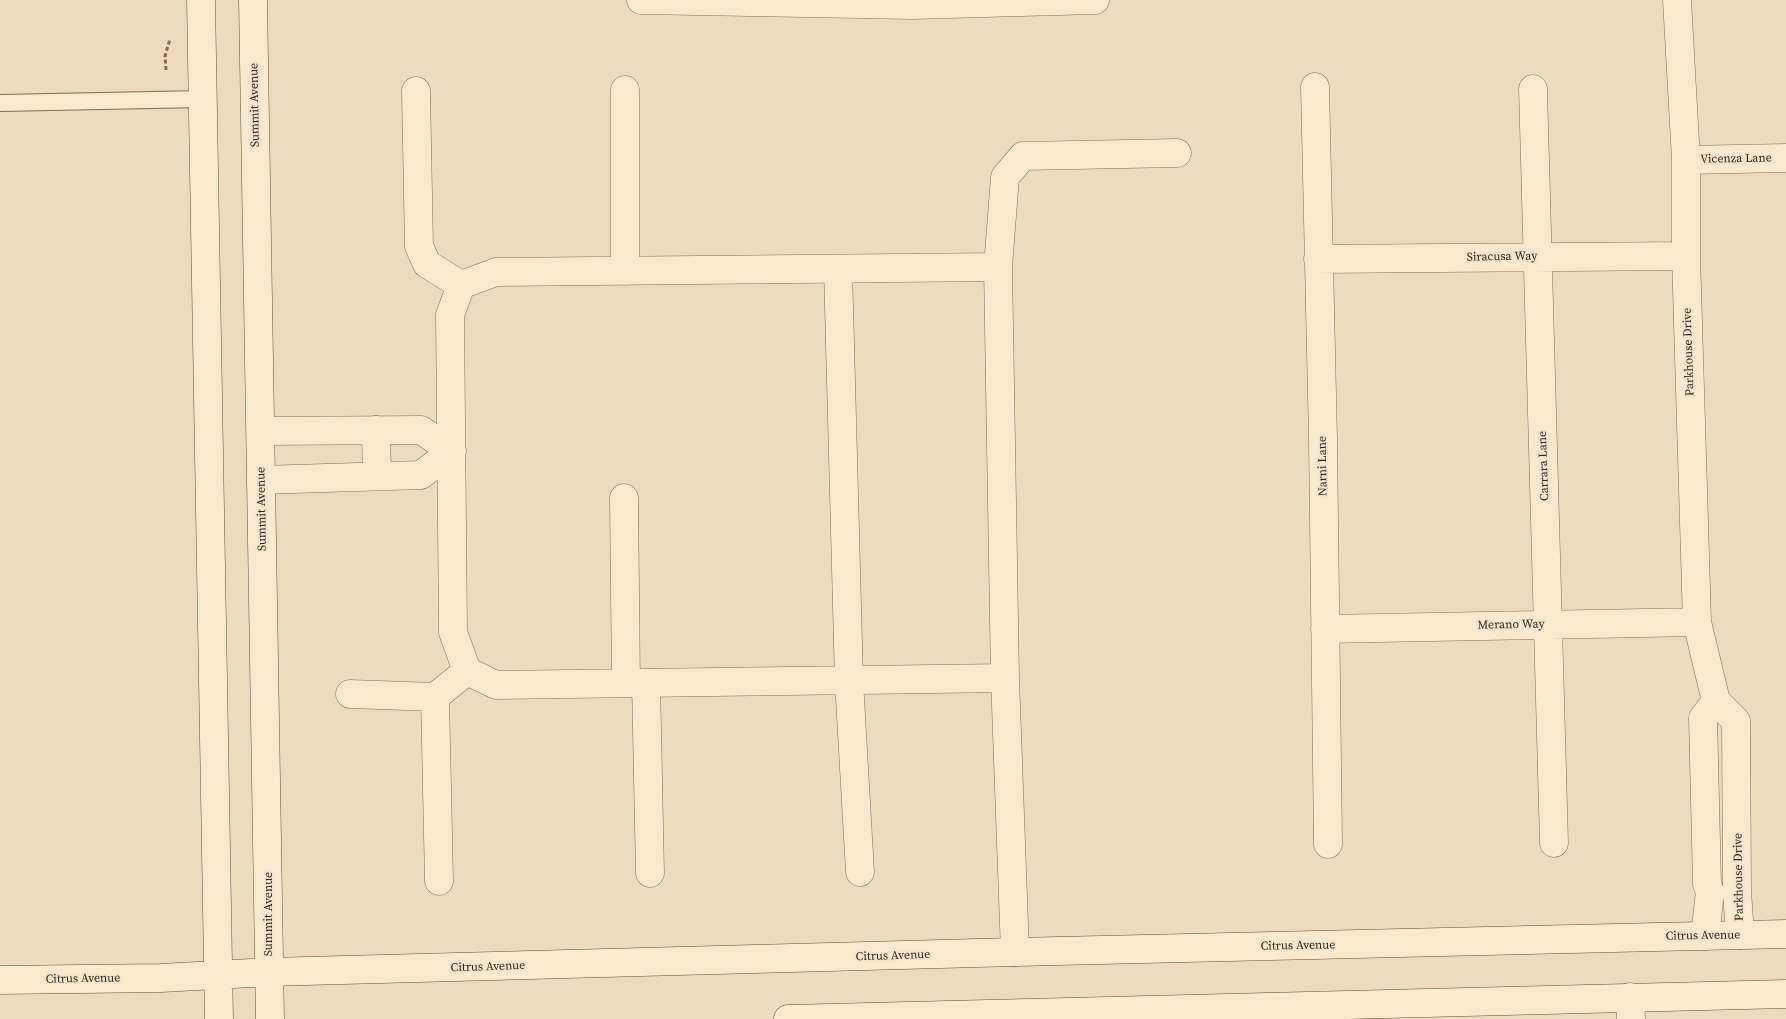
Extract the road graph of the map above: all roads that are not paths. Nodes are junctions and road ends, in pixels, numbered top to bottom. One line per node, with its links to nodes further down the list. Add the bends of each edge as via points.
1 (202, 0): 12 (street)
2 (253, 0): 25 (street, Summit Avenue)
3 (641, 0): 4 (street)
4 (751, 0): 7 (street, via 912,5)
5 (1095, 0): 7 (street)
6 (1677, 0): 16 (street, Parkhouse Drive)
7 (1027, 1)
8 (1315, 87): 19 (street, Narni Lane)
9 (1534, 89): 18 (street, Carrara Lane)
10 (625, 90): 22 (street)
11 (416, 91): 23 (street, via 419,246 427,264)
12 (203, 99): 13 (lane); 52 (street)
13 (0, 103)
14 (1177, 153): 21 (street, via 1023,156 1005,177)
15 (1786, 158): 16 (street, Vicenza Lane)
16 (1686, 160): 17 (street, Parkhouse Drive)
17 (1686, 256): 18 (street, Siracusa Way); 30 (street, Parkhouse Drive)
18 (1538, 257): 19 (street, Siracusa Way); 31 (street, Carrara Lane)
19 (1318, 259): 32 (street, Narni Lane)
20 (838, 268): 21 (street); 22 (street); 35 (street)
21 (998, 268): 34 (street)
22 (625, 271): 23 (street, via 496,272)
23 (461, 285): 26 (street, via 450,315)
24 (376, 430): 25 (street); 26 (street, via 421,430); 27 (street)
25 (261, 431): 28 (street, Summit Avenue)
26 (452, 451): 27 (street, via 421,475); 33 (street, via 454,632)
27 (377, 476): 28 (street)
28 (262, 480): 51 (street, Summit Avenue)
29 (624, 498): 36 (street)
30 (1697, 622): 31 (street, Merano Way); 39 (street, Parkhouse Drive)
31 (1548, 625): 32 (street, Merano Way); 42 (street, Carrara Lane)
32 (1325, 629): 43 (street, Narni Lane)
33 (467, 670): 36 (street, via 496,685); 38 (street)
34 (1005, 678): 35 (street); 50 (street)
35 (849, 681): 36 (street); 44 (street)
36 (636, 683): 45 (street)
37 (350, 694): 38 (street)
38 (434, 697): 46 (street)
39 (1716, 701): 40 (street, via 1703,718); 41 (street, Parkhouse Drive, via 1736,721)
40 (1706, 818): 41 (street, Parkhouse Drive); 49 (street, via 1710,892)
41 (1738, 819): 48 (street, Parkhouse Drive)
42 (1554, 843)
43 (1328, 844)
44 (860, 872)
45 (650, 873)
46 (439, 881)
47 (1786, 934): 48 (street, Citrus Avenue)
48 (1740, 935): 49 (street, Citrus Avenue)
49 (1705, 936): 50 (street, Citrus Avenue)
50 (1015, 952): 51 (street, Citrus Avenue)
51 (269, 972): 52 (street, Citrus Avenue); 57 (street, Summit Avenue)
52 (218, 974): 53 (street, Citrus Avenue); 56 (street)
53 (0, 980)
54 (1786, 994): 55 (street)
55 (1630, 1008): 58 (street)
56 (219, 1019)
57 (270, 1019)
58 (788, 1019)

